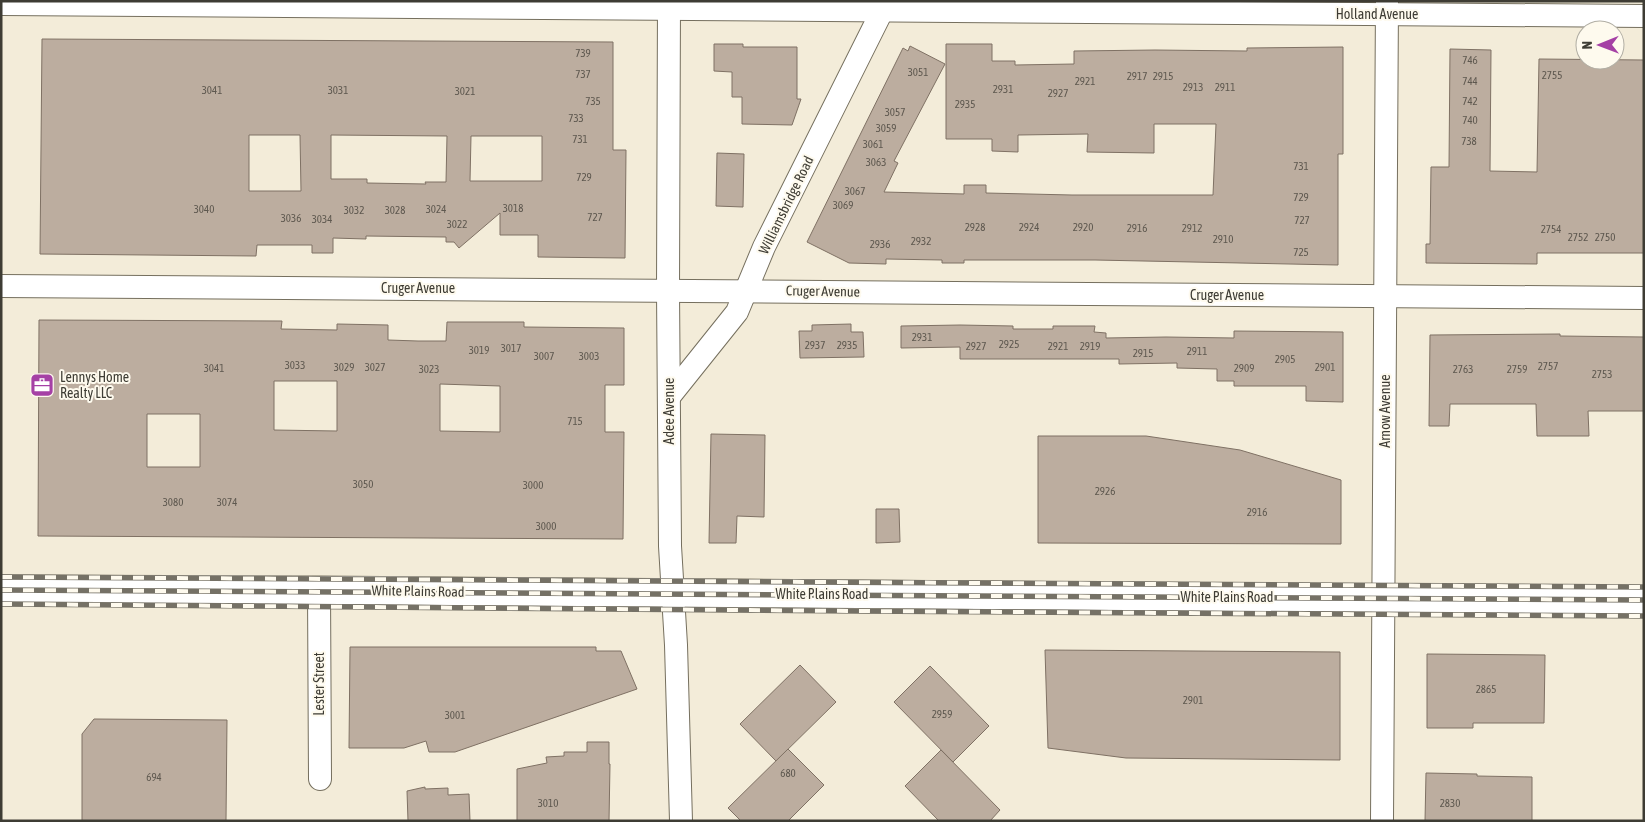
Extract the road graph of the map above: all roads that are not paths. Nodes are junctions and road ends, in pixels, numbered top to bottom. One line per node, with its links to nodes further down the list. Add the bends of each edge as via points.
1 (1, 4): 2 (street, Holland Avenue)
2 (669, 5): 3 (street, Holland Avenue); 7 (street, Adee Avenue)
3 (885, 6): 4 (street, Holland Avenue); 8 (street, Williamsbridge Road, via 764,247)
4 (1387, 8): 5 (street, Holland Avenue); 9 (street, Arnow Avenue)
5 (1644, 16)
6 (1, 286): 7 (street, Cruger Avenue)
7 (668, 290): 8 (street, Cruger Avenue); 11 (street, Adee Avenue)
8 (746, 291): 9 (street, Cruger Avenue); 11 (street, Williamsbridge Road, via 737,312)
9 (1386, 296): 10 (street, Cruger Avenue); 15 (street, Arnow Avenue)
10 (1644, 298)
11 (669, 397): 14 (street, Adee Avenue)
12 (1, 589): 13 (main road, White Plains Road)
13 (319, 590): 14 (main road, White Plains Road); 17 (street, Lester Street)
14 (673, 594): 15 (main road, White Plains Road); 18 (street, Adee Avenue)
15 (1384, 598): 16 (main road, White Plains Road); 19 (street, Arnow Avenue)
16 (1644, 600)
17 (320, 779)
18 (681, 821)
19 (1382, 821)

